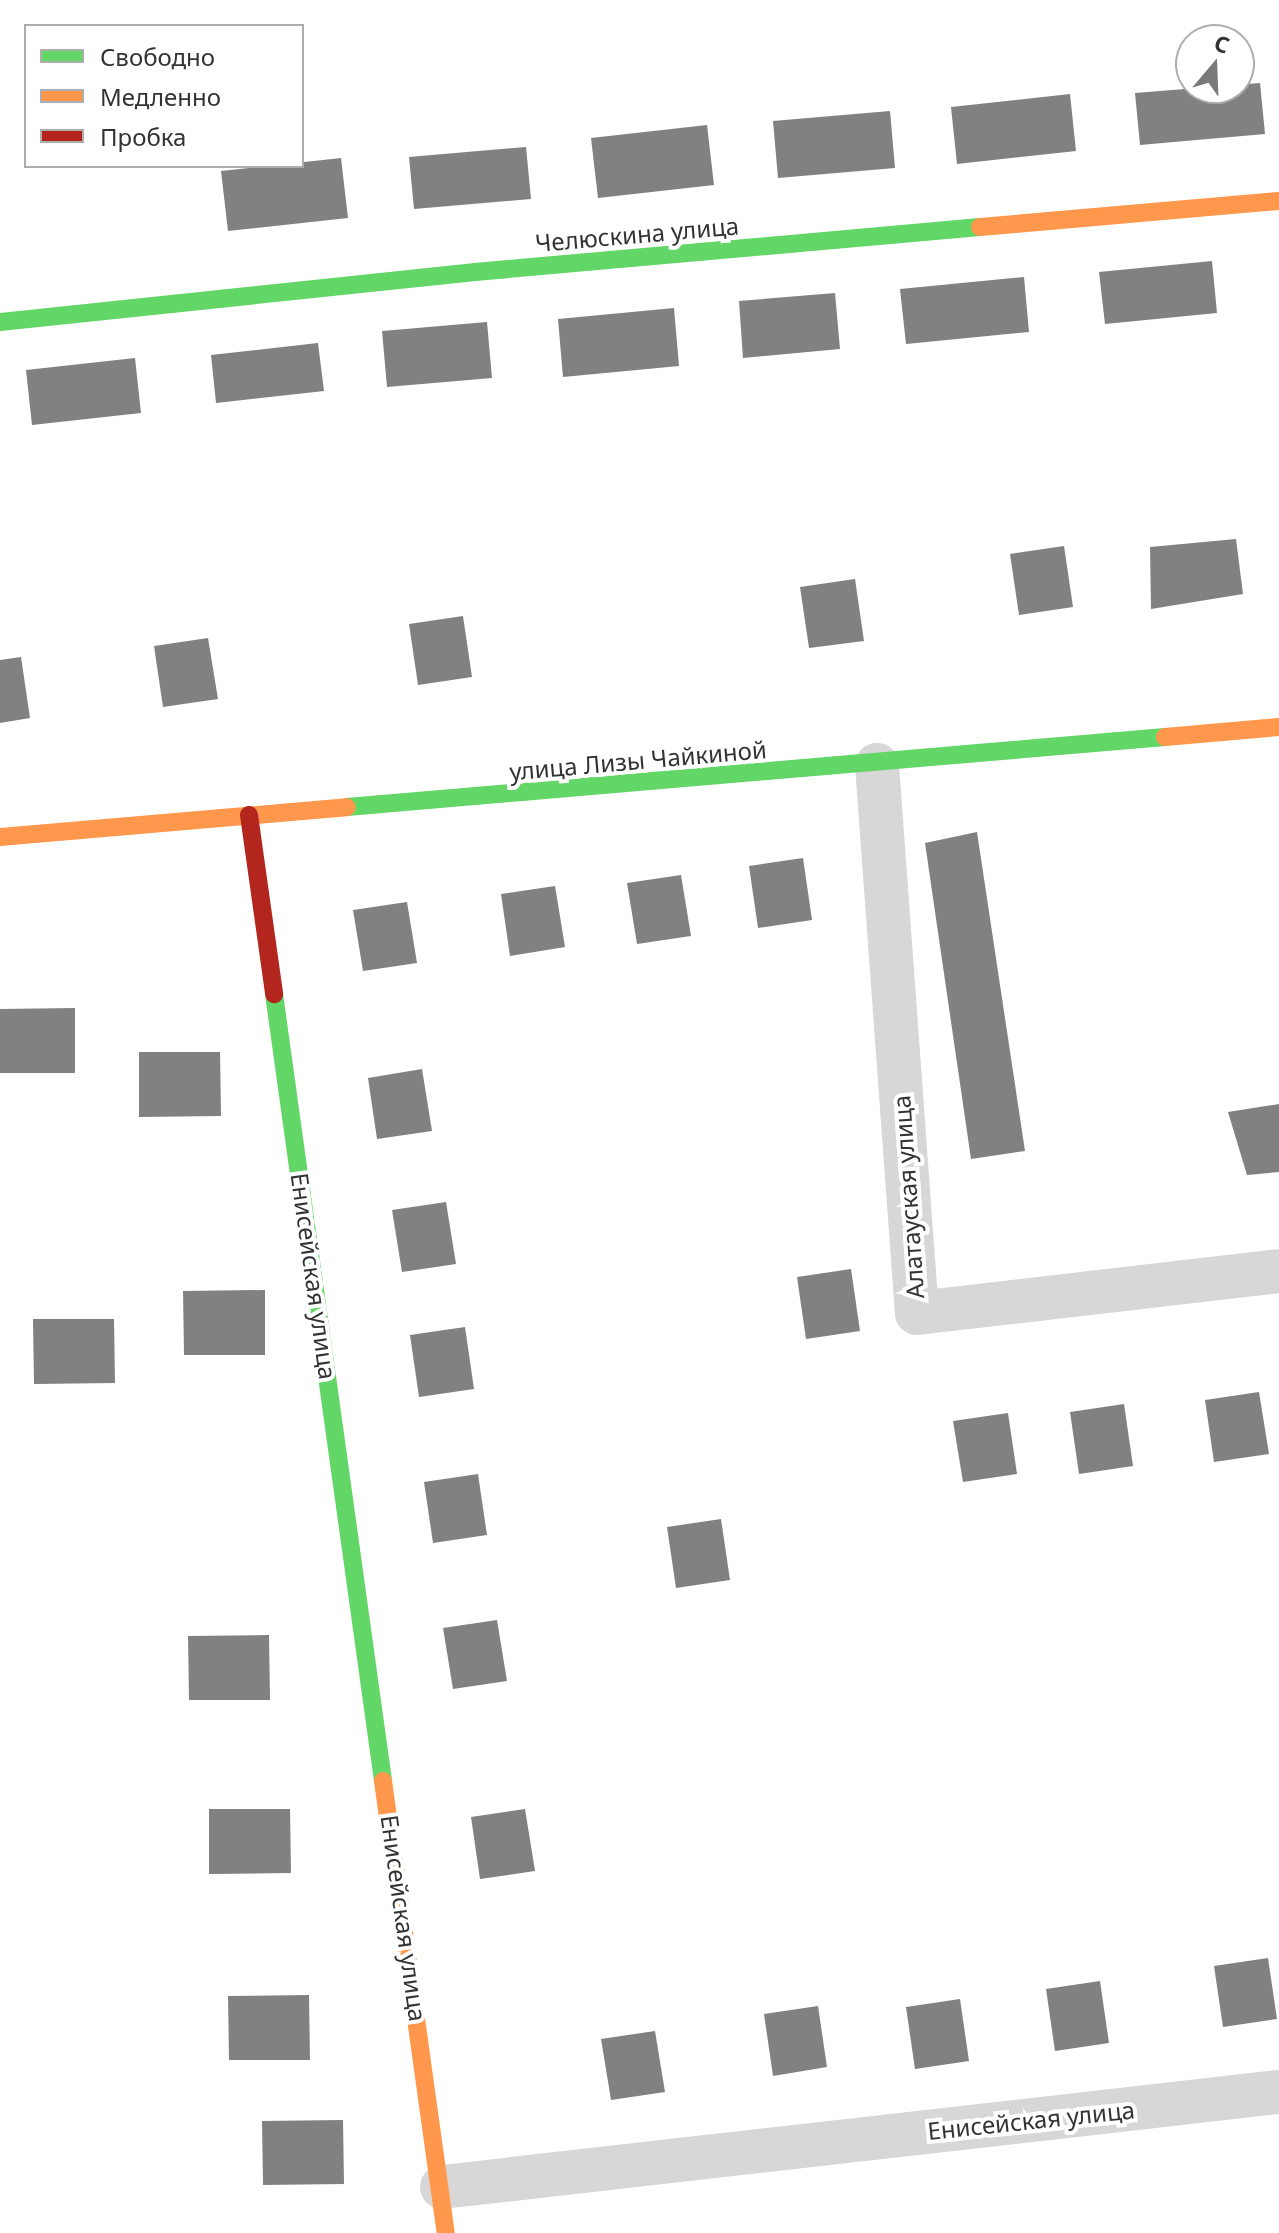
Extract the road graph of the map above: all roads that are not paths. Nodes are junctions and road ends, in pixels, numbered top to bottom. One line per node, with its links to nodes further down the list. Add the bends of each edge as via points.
1 (1279, 201): 2 (street, Челюскина улица, via 475,272)
2 (0, 322)
3 (1279, 727): 4 (street, улица Лизы Чайкиной)
4 (877, 765): 5 (street, улица Лизы Чайкиной); 7 (street, Алатауская улица, via 917,1313)
5 (249, 815): 6 (street, улица Лизы Чайкиной); 9 (street, Енисейская улица)
6 (0, 837)
7 (1279, 1271)
8 (1279, 2092): 9 (street, Енисейская улица)
9 (442, 2187): 10 (street)
10 (446, 2233)

